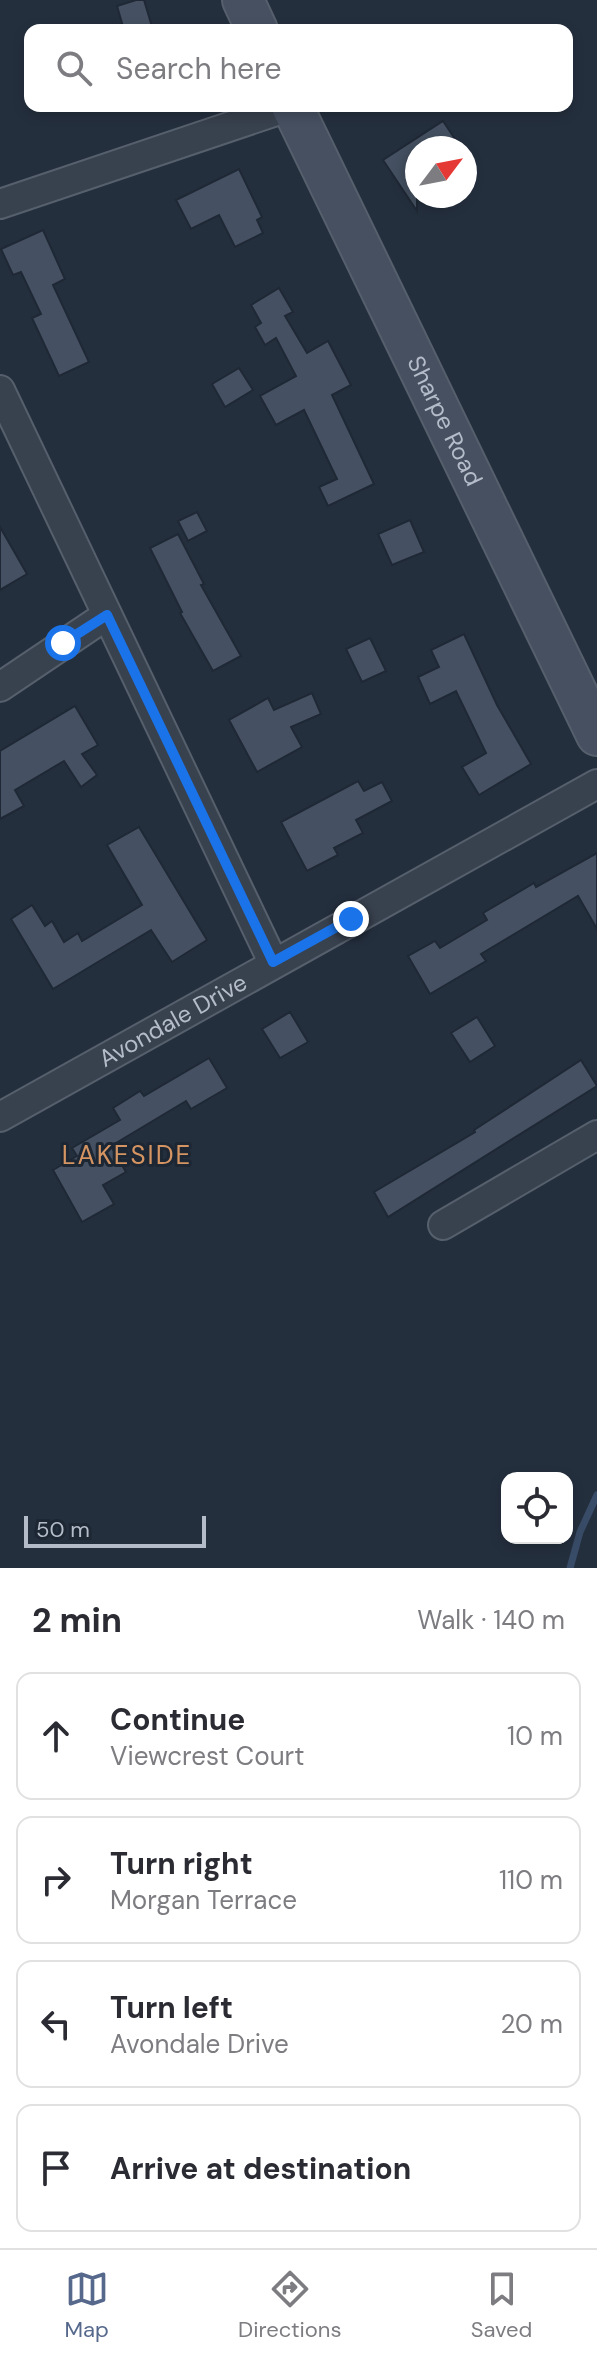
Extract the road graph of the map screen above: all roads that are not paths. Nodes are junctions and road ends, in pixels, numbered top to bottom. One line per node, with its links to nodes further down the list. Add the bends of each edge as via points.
1 (243, 0): 2 (street)
2 (254, 24)
3 (273, 112): 5 (street)
4 (294, 112): 9 (street, Sharpe Road)
5 (0, 204)
6 (0, 390): 7 (street)
7 (107, 615): 8 (street); 11 (street)
8 (0, 687)
9 (597, 735)
10 (597, 784): 11 (street, Avondale Drive)
11 (273, 962): 12 (street, Avondale Drive)
12 (0, 1117)
13 (597, 1135): 14 (street)
14 (443, 1225)

